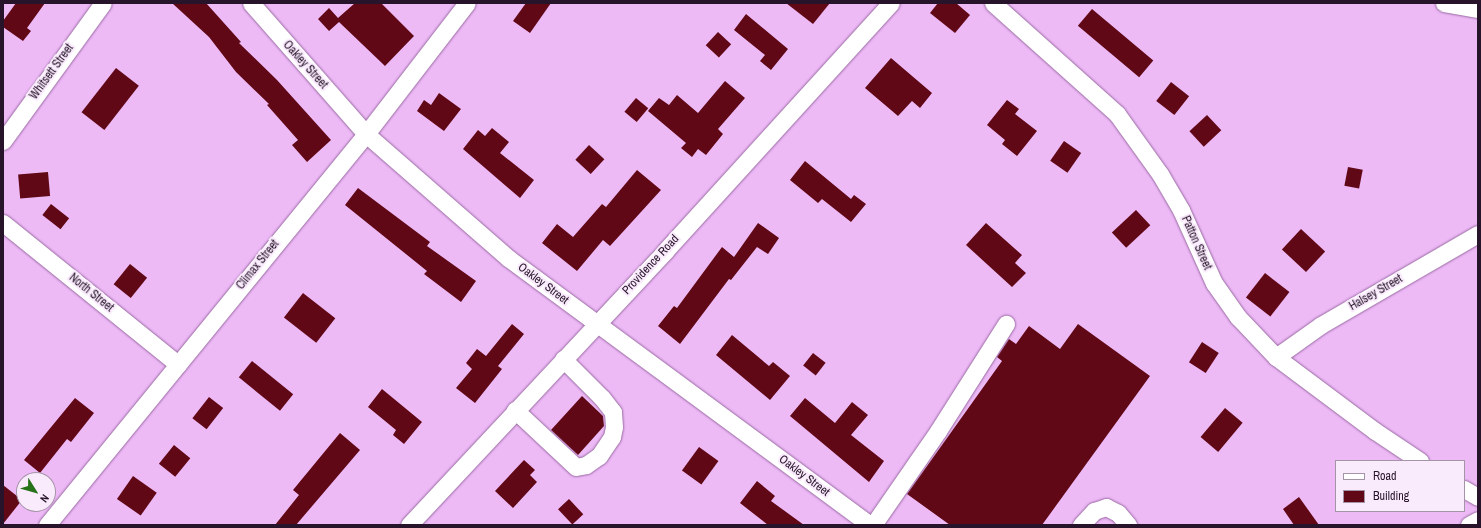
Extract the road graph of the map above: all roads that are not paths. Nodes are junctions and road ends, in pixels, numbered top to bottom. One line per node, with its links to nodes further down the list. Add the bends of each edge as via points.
1 (103, 3): 9 (street, Whitsett Street)
2 (251, 3): 8 (street, Oakley Street)
3 (467, 3): 8 (street, Climax Street)
4 (891, 3): 12 (street, Providence Road)
5 (993, 3): 14 (street, Patton Street, via 1117,114 1160,174 1181,210 1225,301)
6 (1444, 3): 7 (street)
7 (1478, 9)
8 (366, 134): 12 (street, Oakley Street, via 508,258); 16 (street, Climax Street)
9 (3, 141)
10 (3, 222): 16 (street, North Street)
11 (1478, 234): 14 (street, Halsey Street, via 1320,325)
12 (596, 324): 15 (street, Providence Road); 24 (street, Oakley Street)
13 (1006, 324): 24 (street, via 938,431)
14 (1276, 357): 18 (street, Patton Street)
15 (563, 359): 17 (street, Providence Road); 17 (street, via 613,412 612,437 599,456 586,465 576,466)
16 (178, 364): 22 (street, Climax Street)
17 (515, 410): 23 (street, Providence Road)
18 (1418, 460)
19 (1465, 490): 20 (street)
20 (1478, 497)
21 (1478, 520): 27 (street)
22 (47, 525)
23 (409, 525)
24 (872, 525)
25 (1081, 525): 26 (street, via 1094,511 1106,506 1118,512)
26 (1128, 525)
27 (1469, 525)

